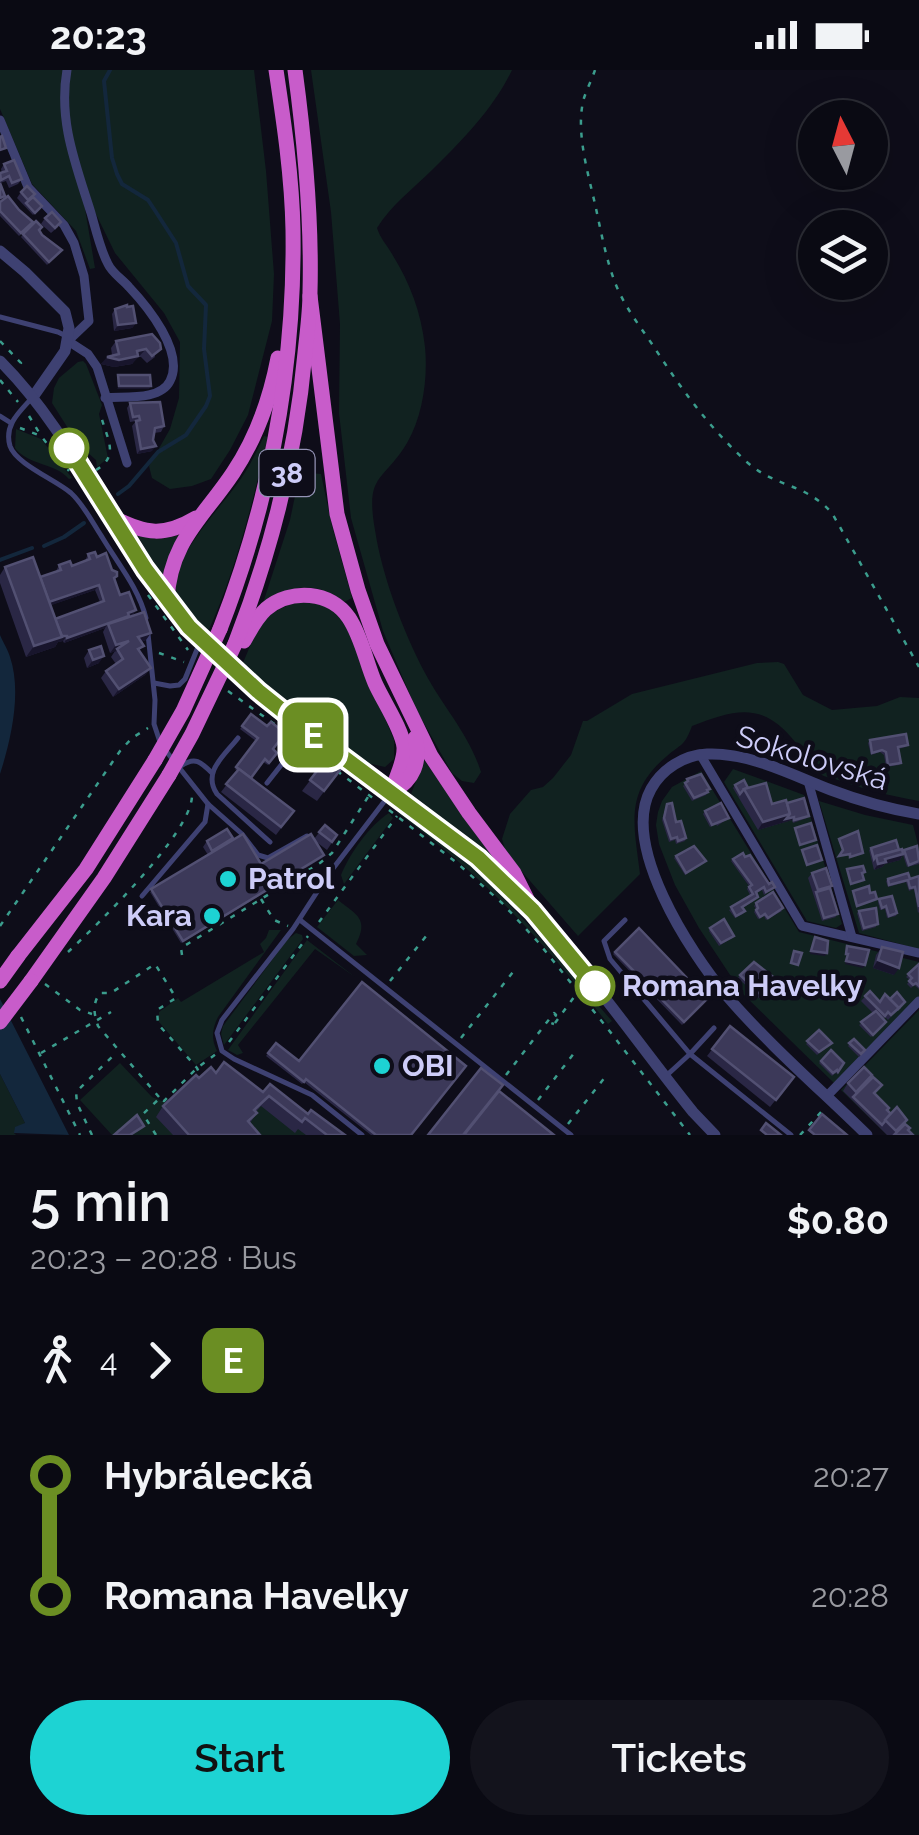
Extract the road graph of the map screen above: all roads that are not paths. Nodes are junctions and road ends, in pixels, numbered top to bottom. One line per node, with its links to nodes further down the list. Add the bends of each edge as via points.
1 (67, 70): 12 (street, via 68,144 109,268 144,304 172,353 168,386)
2 (276, 70): 6 (highway, 38, via 291,180)
3 (295, 70): 7 (highway, 38, via 308,178)
4 (0, 120): 9 (street, via 28,188 74,243 89,321)
5 (0, 251): 9 (street, via 65,312)
6 (292, 296): 16 (highway, via 255,436); 41 (highway, 38, bridge, via 268,477 220,628 155,760 86,869)
7 (310, 296): 20 (highway, 38, via 301,404 282,499); 22 (highway, via 338,514 358,590)
8 (0, 318): 9 (lane, via 58,332)
9 (68, 341): 11 (street); 12 (street, via 94,361)
10 (0, 361): 11 (street)
11 (33, 397): 14 (lane); 17 (street)
12 (106, 398): 15 (street)
13 (0, 416): 14 (lane)
14 (11, 423): 21 (lane, via 14,453 83,506 132,584 142,605)
15 (127, 464)
16 (200, 516): 17 (highway, via 160,532); 18 (highway, via 176,556)
17 (114, 518): 18 (street)
18 (168, 600): 19 (street)
19 (201, 639): 21 (lane, via 179,686); 23 (street)
20 (238, 646): 26 (highway, bridge); 30 (highway, via 259,616 286,598 313,596 343,610 403,743)
21 (153, 683): 26 (lane, via 154,724)
22 (406, 708): 30 (highway, via 419,752 410,778); 36 (highway)
23 (308, 731): 29 (lane); 30 (street)
24 (238, 738): 27 (lane)
25 (700, 754): 28 (street, Sokolovská, via 737,756); 39 (street, via 802,926); 47 (street, Sokolovská, via 663,773 645,801 650,866 725,994)
26 (174, 771): 27 (lane, via 194,760); 31 (lane); 43 (highway, bridge, via 34,987)
27 (212, 772): 34 (lane, via 217,794)
28 (808, 781): 32 (street, Sokolovská); 39 (street)
29 (267, 782)
30 (392, 792): 36 (street, via 460,842); 37 (lane)
31 (208, 804): 33 (lane, via 258,856 268,858); 35 (lane, via 205,822)
32 (918, 817)
33 (306, 836)
34 (270, 842)
35 (142, 896)
36 (533, 911): 46 (street)
37 (300, 920): 48 (lane, via 222,1020 222,1051 312,1095); 49 (lane)
38 (625, 920): 45 (lane, via 604,942 610,959)
39 (852, 937): 40 (street)
40 (919, 953)
41 (0, 981)
42 (919, 1001): 47 (street)
43 (0, 1022)
44 (714, 1028): 45 (lane)
45 (690, 1054): 46 (lane); 51 (lane)
46 (665, 1077): 50 (street)
47 (826, 1102): 52 (street, Sokolovská)
48 (362, 1135)
49 (570, 1135)
50 (714, 1135)
51 (791, 1135)
52 (867, 1135)

